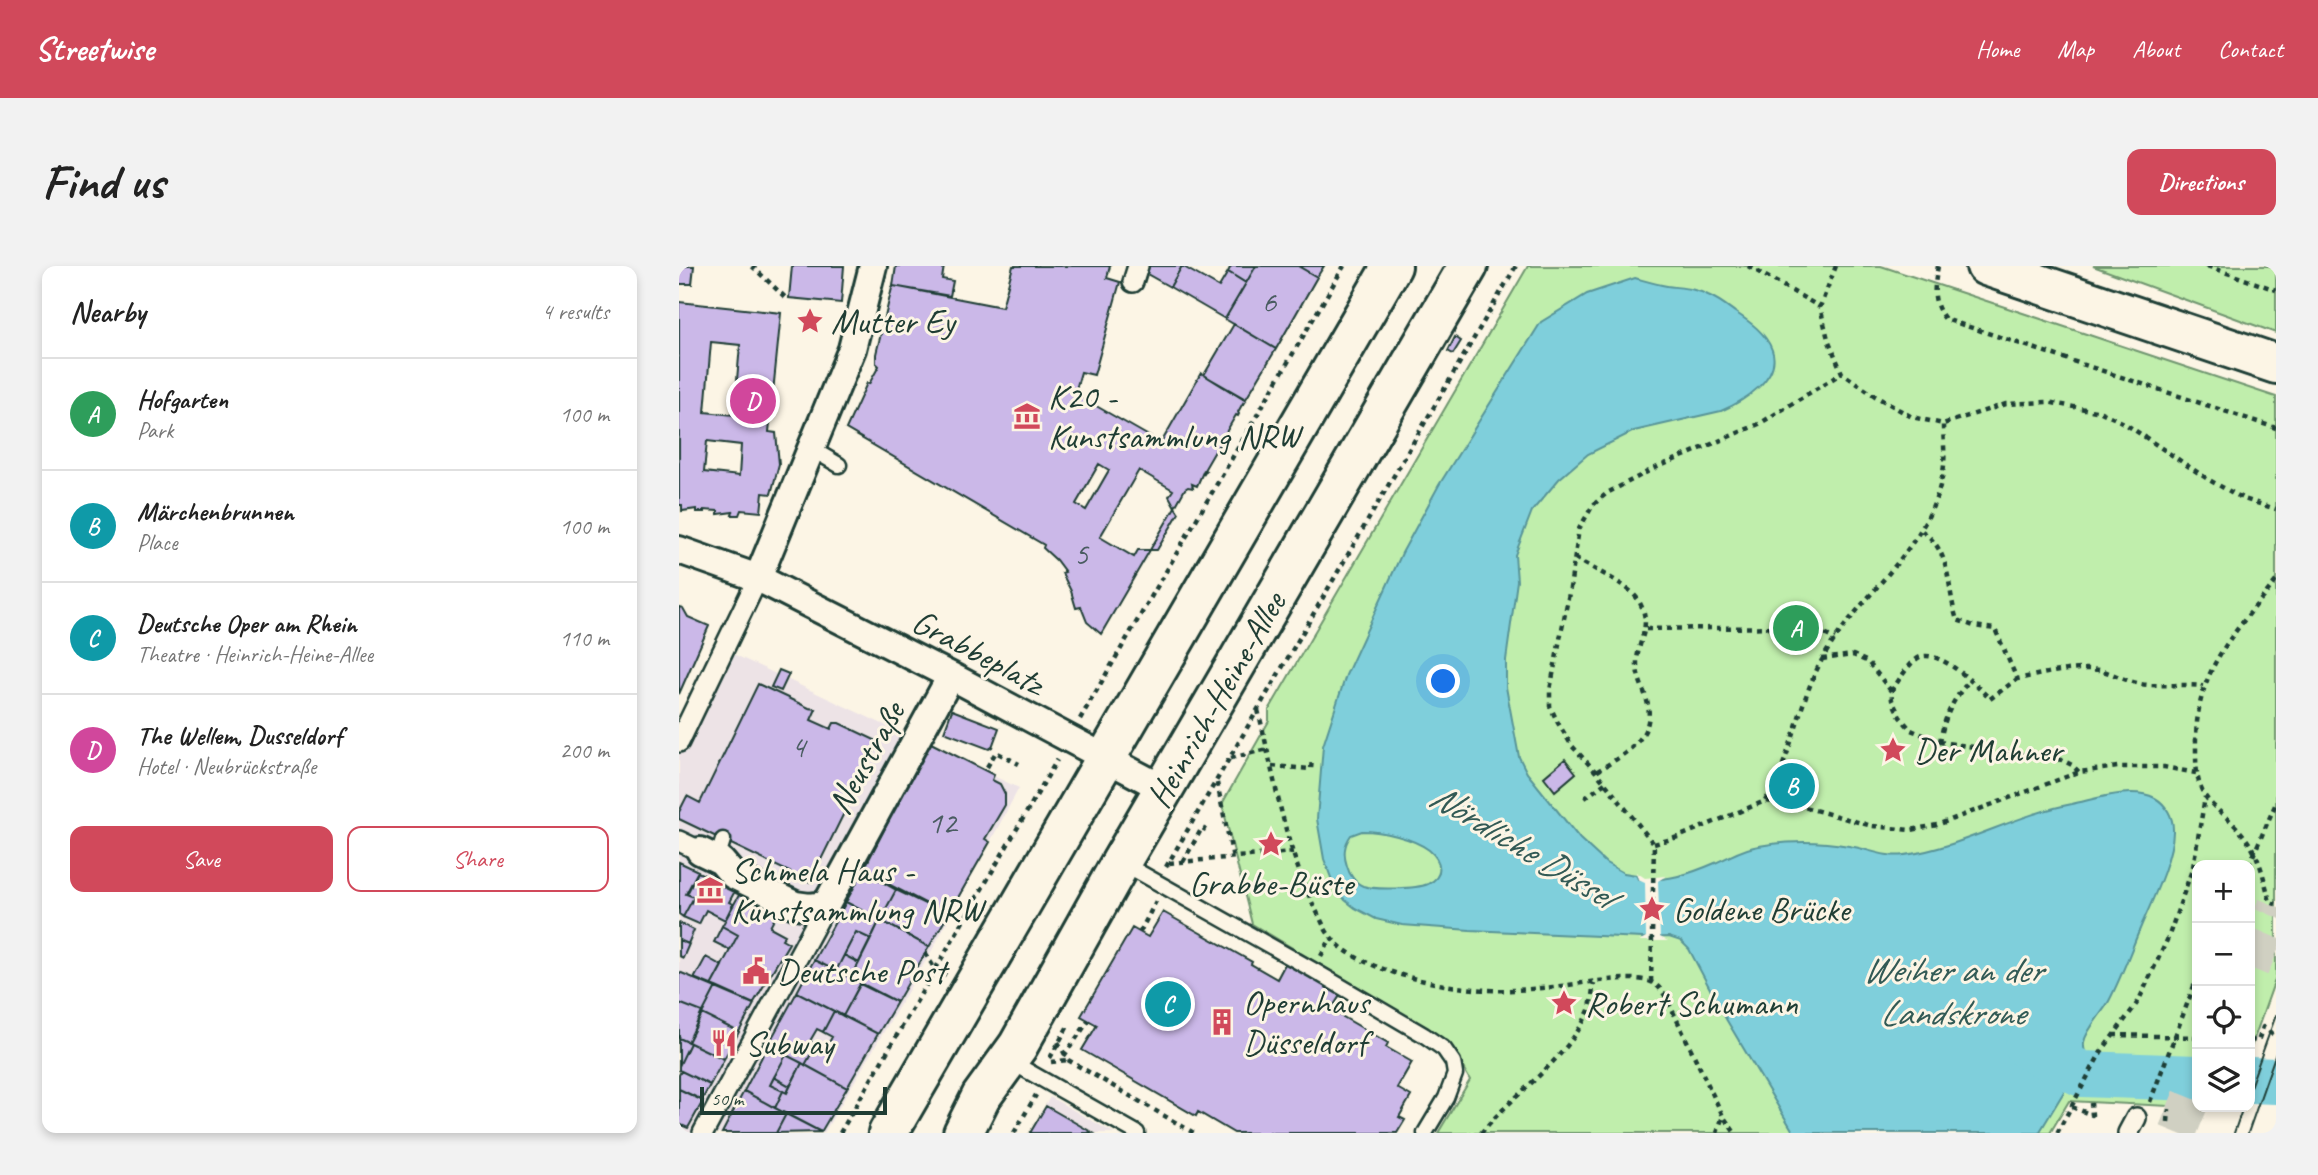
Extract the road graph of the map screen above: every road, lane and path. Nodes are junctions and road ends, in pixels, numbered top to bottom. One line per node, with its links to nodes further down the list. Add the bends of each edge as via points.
1 (753, 266): 13 (path)
2 (873, 266): 19 (street, via 852,349)
3 (1344, 266): 36 (path)
4 (1392, 266): 40 (main road, Heinrich-Heine-Allee)
5 (1468, 266): 52 (main road, Heinrich-Heine-Allee)
6 (1516, 266): 35 (path, Heinrich-Heine-Allee)
7 (1748, 266): 14 (path)
8 (1836, 266): 14 (path)
9 (1938, 266): 18 (path, via 1934,294 1945,319)
10 (1986, 266): 15 (main road)
11 (2207, 266): 12 (path)
12 (2276, 290)
13 (788, 300)
14 (1820, 307): 16 (path)
15 (2276, 364)
16 (1842, 373): 17 (path, via 1912,417); 24 (path, via 1759,424 1607,493 1593,505 1579,529)
17 (1943, 424): 21 (path, via 2006,404 2047,402 2101,412 2243,499); 22 (path, via 1943,471)
18 (2276, 428)
19 (810, 448): 20 (lane); 25 (street)
20 (839, 465)
21 (2276, 509)
22 (1922, 531): 28 (path); 31 (path, via 1944,555 1957,620 1995,629)
23 (679, 550): 25 (street, Grabbeplatz)
24 (1575, 558): 27 (path, via 1632,592 1640,602); 47 (path, via 1550,706 1572,746)
25 (758, 578): 30 (street, Grabbeplatz); 37 (street)
26 (2276, 581): 33 (path, via 2233,634)
27 (1646, 629): 28 (path, via 1786,627 1816,630); 47 (path, via 1636,666 1650,714 1647,731 1627,752)
28 (1835, 639): 29 (path)
29 (1822, 659): 34 (path, via 1861,657); 55 (path, via 1777,783)
30 (951, 676): 40 (street, Grabbeplatz); 67 (street, Neustraße)
31 (2017, 679): 32 (path, via 1990,699); 33 (path, via 2090,670 2140,684)
32 (1970, 680): 34 (path, via 1941,660 1921,657); 38 (path, via 1949,708)
33 (2203, 686): 49 (path)
34 (1891, 691): 38 (path, via 1900,717 1911,730)
35 (1258, 710): 39 (path); 42 (path, Heinrich-Heine-Allee)
36 (1080, 720)
37 (679, 741)
38 (1940, 742): 48 (path, via 2061,760)
39 (1268, 749): 42 (path); 45 (path)
40 (1106, 757): 52 (street, Grabbeplatz); 90 (main road, Heinrich-Heine-Allee)
41 (1058, 758): 69 (path)
42 (1230, 758): 50 (path, Heinrich-Heine-Allee)
43 (1312, 758): 45 (path, via 1311,769)
44 (1019, 764): 46 (path, via 996,752)
45 (1272, 766): 60 (path)
46 (988, 767)
47 (1596, 772): 51 (path)
48 (2079, 772): 49 (path, via 2164,767); 55 (path, via 1937,825 1911,830)
49 (2196, 773): 53 (path)
50 (1217, 782): 62 (path); 65 (path, Heinrich-Heine-Allee, via 1169,863)
51 (1605, 783): 54 (path); 58 (path)
52 (1164, 789): 64 (main road, Heinrich-Heine-Allee)
53 (2205, 796): 61 (path); 74 (path, via 2193,867 2168,938 2138,1002)
54 (1585, 798)
55 (1765, 802): 58 (path)
56 (2276, 803): 61 (path)
57 (1206, 830): 65 (path, via 1202,828)
58 (1654, 844): 70 (path)
59 (706, 848): 67 (street, via 733,875 795,905)
60 (1293, 852): 62 (path); 71 (path, via 1331,938 1377,967 1451,986 1488,990)
61 (2256, 852): 63 (path); 66 (path, via 2270,902)
62 (1233, 858): 65 (path)
63 (2252, 860)
64 (1121, 862): 80 (main road, Heinrich-Heine-Allee); 94 (lane, via 1444,1049 1455,1074)
65 (1182, 862)
66 (2276, 904)
67 (825, 905): 88 (street, Neustraße)
68 (925, 953): 69 (path)
69 (935, 969): 89 (path)
70 (1651, 982): 71 (path); 85 (path, via 1667,999)
71 (1594, 983): 95 (path, via 1590,1008 1564,1049)
72 (2194, 986): 75 (path)
73 (1065, 1033): 79 (path)
74 (2112, 1035): 75 (path); 83 (path)
75 (2174, 1036): 76 (path); 87 (path)
76 (2192, 1037)
77 (2276, 1037): 78 (path, via 2263,1027)
78 (2255, 1041)
79 (1059, 1044): 81 (path); 81 (path, via 1047,1062)
80 (1007, 1060): 91 (main road, Heinrich-Heine-Allee); 92 (lane)
81 (1068, 1060): 93 (path)
82 (2091, 1103): 83 (path, via 2091,1115)
83 (2073, 1105): 98 (path)
84 (2169, 1109): 86 (path)
85 (1723, 1116): 96 (path); 97 (path)
86 (2168, 1122)
87 (2138, 1127)
88 (703, 1133)
89 (840, 1133)
90 (888, 1133)
91 (963, 1133)
92 (1137, 1133)
93 (1194, 1133)
94 (1425, 1133)
95 (1481, 1133)
96 (1717, 1133)
97 (1735, 1133)
98 (2057, 1133)

